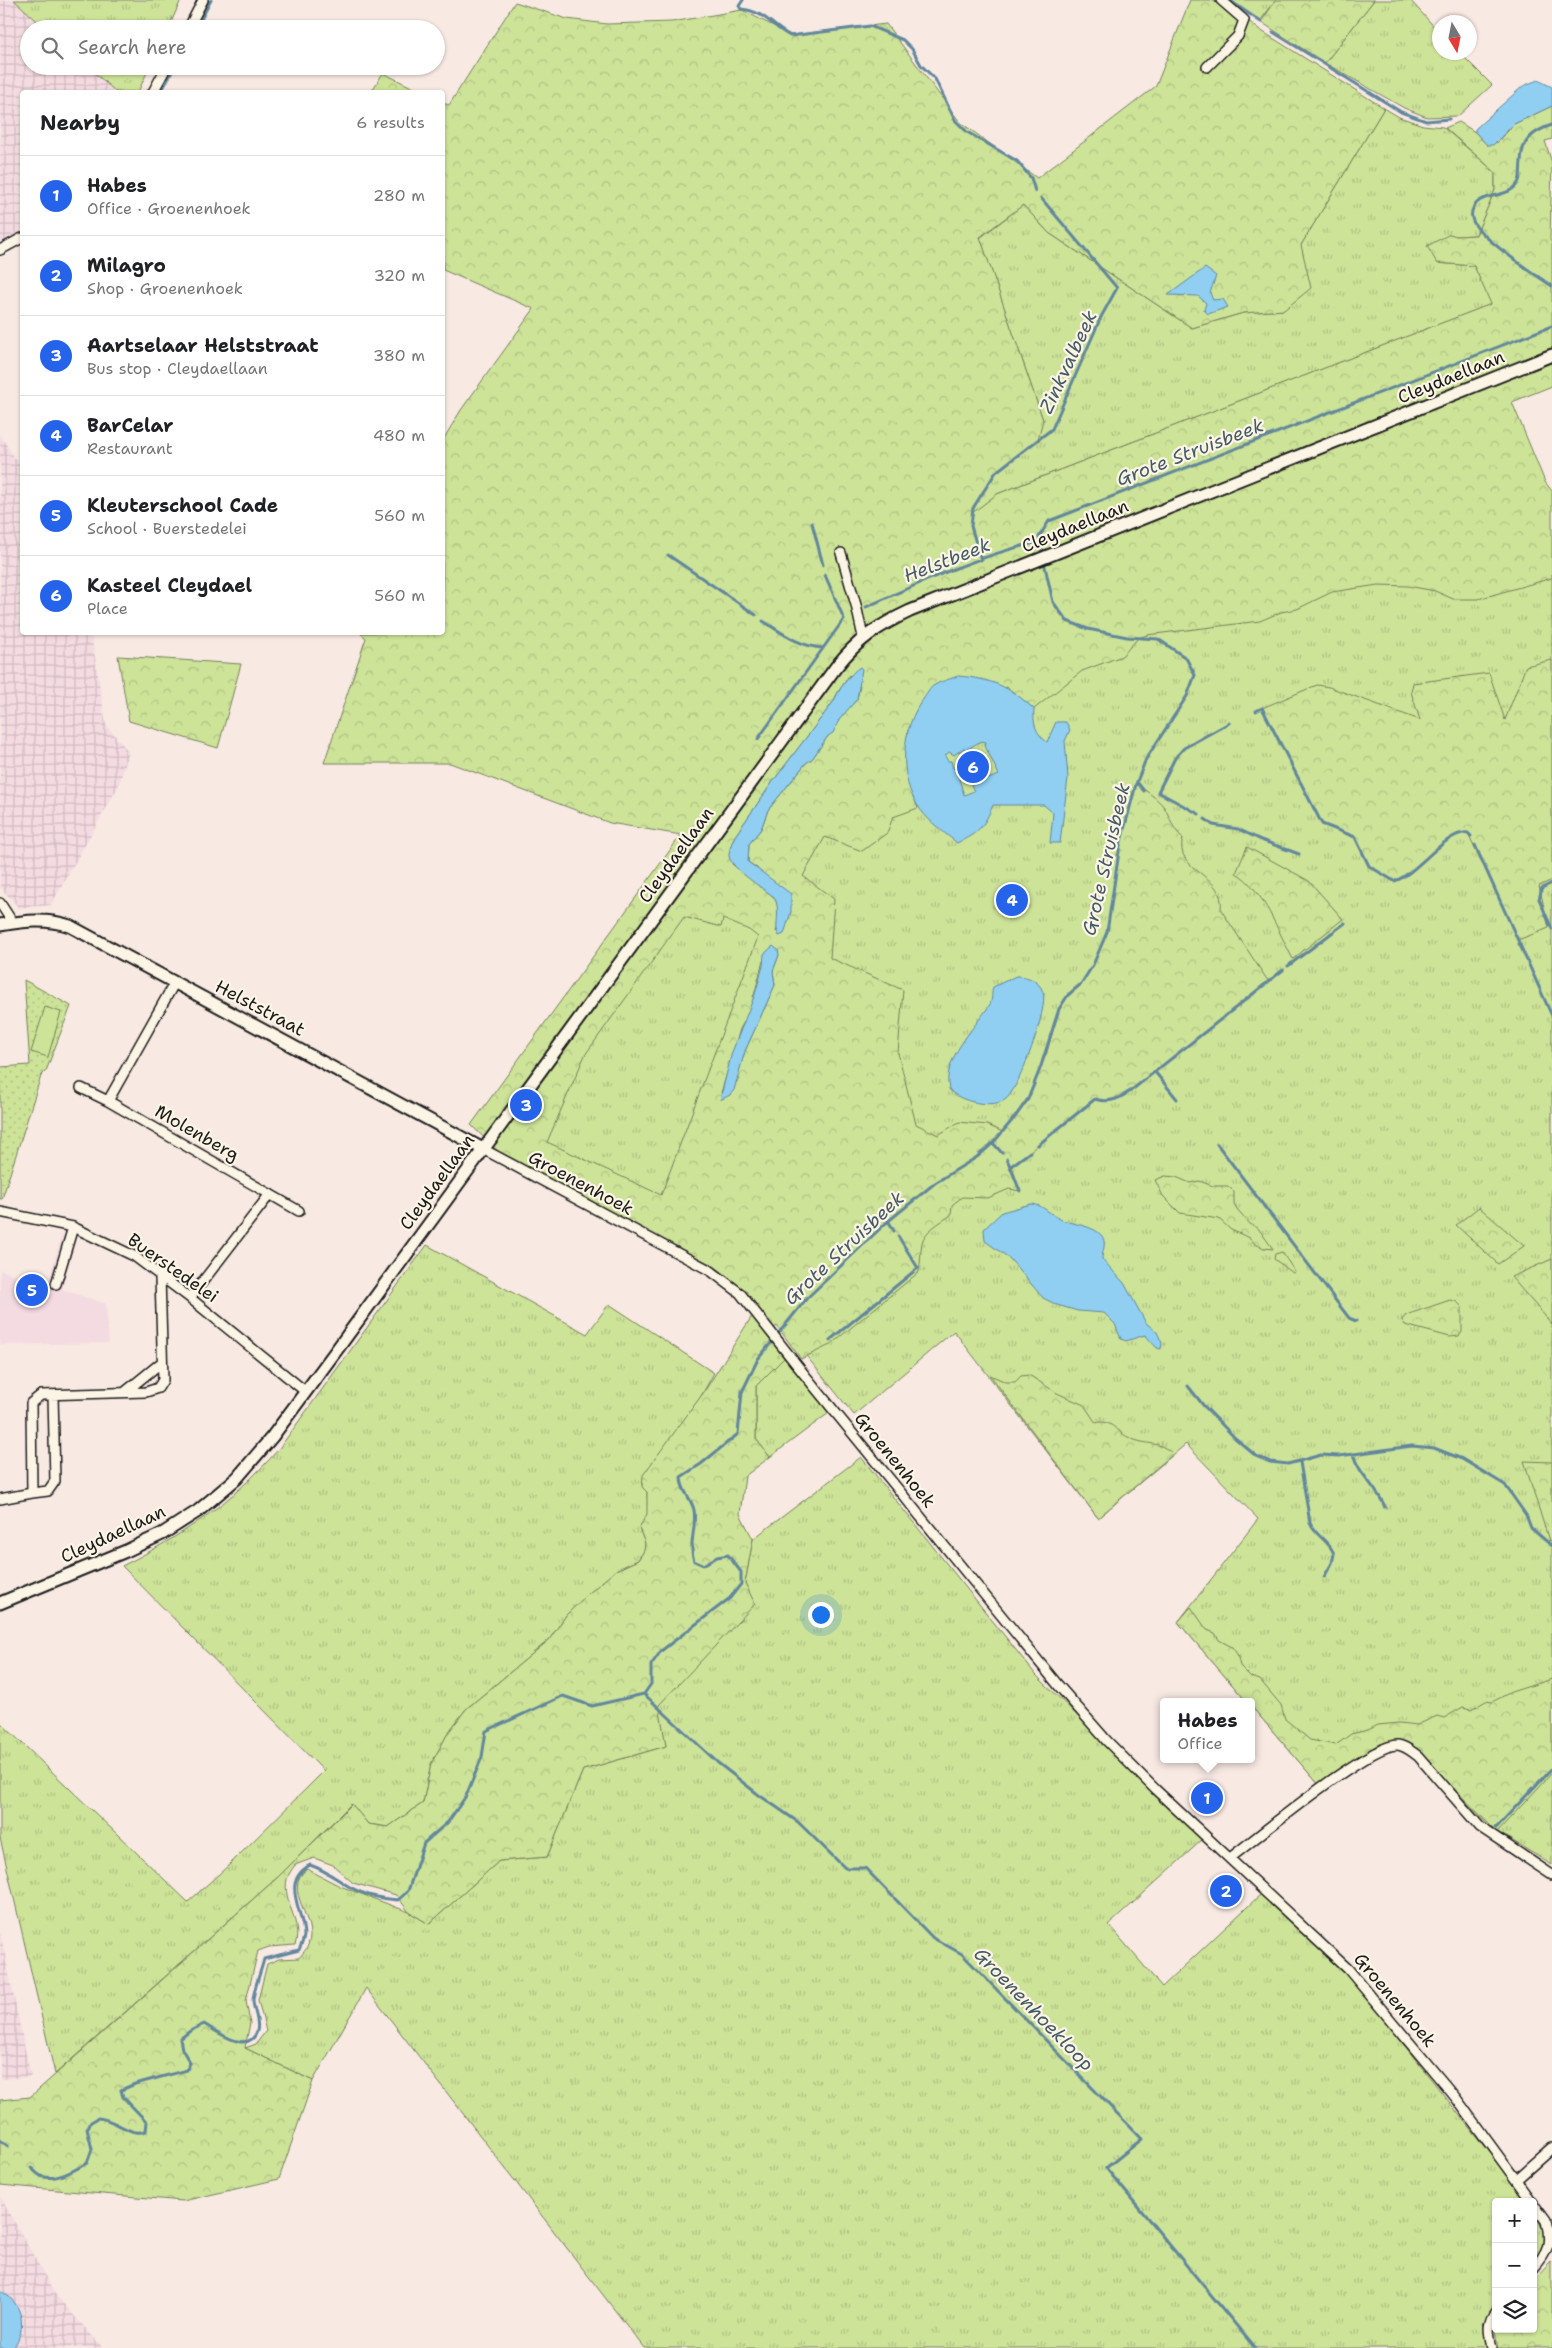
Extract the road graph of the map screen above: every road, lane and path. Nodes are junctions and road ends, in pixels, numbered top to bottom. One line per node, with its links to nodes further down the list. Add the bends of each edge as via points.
1 (204, 0): 3 (street)
2 (1221, 0): 4 (street, via 1244,20 1238,36)
3 (193, 20)
4 (1206, 67)
5 (162, 75): 6 (street)
6 (154, 90)
7 (20, 239): 8 (street)
8 (0, 250)
9 (1552, 355): 11 (street, Cleydaellaan, via 1036,560 902,615)
10 (841, 553): 11 (street)
11 (862, 637): 18 (street, Cleydaellaan, via 836,666)
12 (0, 903): 13 (street)
13 (13, 923): 14 (street, Helststraat); 15 (street, Helststraat, via 41,919 62,924)
14 (0, 925)
15 (175, 982): 17 (street); 18 (street, Helststraat)
16 (81, 1088): 17 (street, Molenberg)
17 (108, 1100): 19 (street, Molenberg)
18 (483, 1149): 28 (street, Cleydaellaan); 33 (street, Groenenhoek, via 722,1278 740,1293 1058,1685 1107,1741)
19 (270, 1194): 20 (street, Molenberg); 25 (street)
20 (299, 1211)
21 (0, 1212): 22 (street, Buerstedelei)
22 (73, 1227): 23 (street, Buerstedelei, via 134,1256); 24 (street)
23 (160, 1277): 25 (street, Buerstedelei); 26 (street)
24 (56, 1284)
25 (190, 1298): 28 (street, Buerstedelei)
26 (162, 1362): 27 (street); 27 (street, via 163,1380 158,1388 146,1392)
27 (124, 1392): 29 (street)
28 (306, 1392): 32 (street, Cleydaellaan, via 237,1478 198,1511 162,1534 126,1551)
29 (53, 1395): 30 (street, via 55,1481 48,1491); 30 (street, via 41,1395 31,1403)
30 (32, 1494): 31 (street)
31 (0, 1499)
32 (0, 1603)
33 (1230, 1858): 34 (street, via 1351,1766 1380,1749 1398,1745 1418,1756 1480,1827); 36 (street, Groenenhoek, via 1348,1969 1456,2098)
34 (1552, 1874)
35 (1552, 2148): 36 (street)
36 (1517, 2179): 37 (street, Groenenhoek, via 1540,2210 1549,2230 1550,2247)
37 (1537, 2265)
38 (1492, 2317): 39 (street, via 1488,2327)
39 (1492, 2348)

